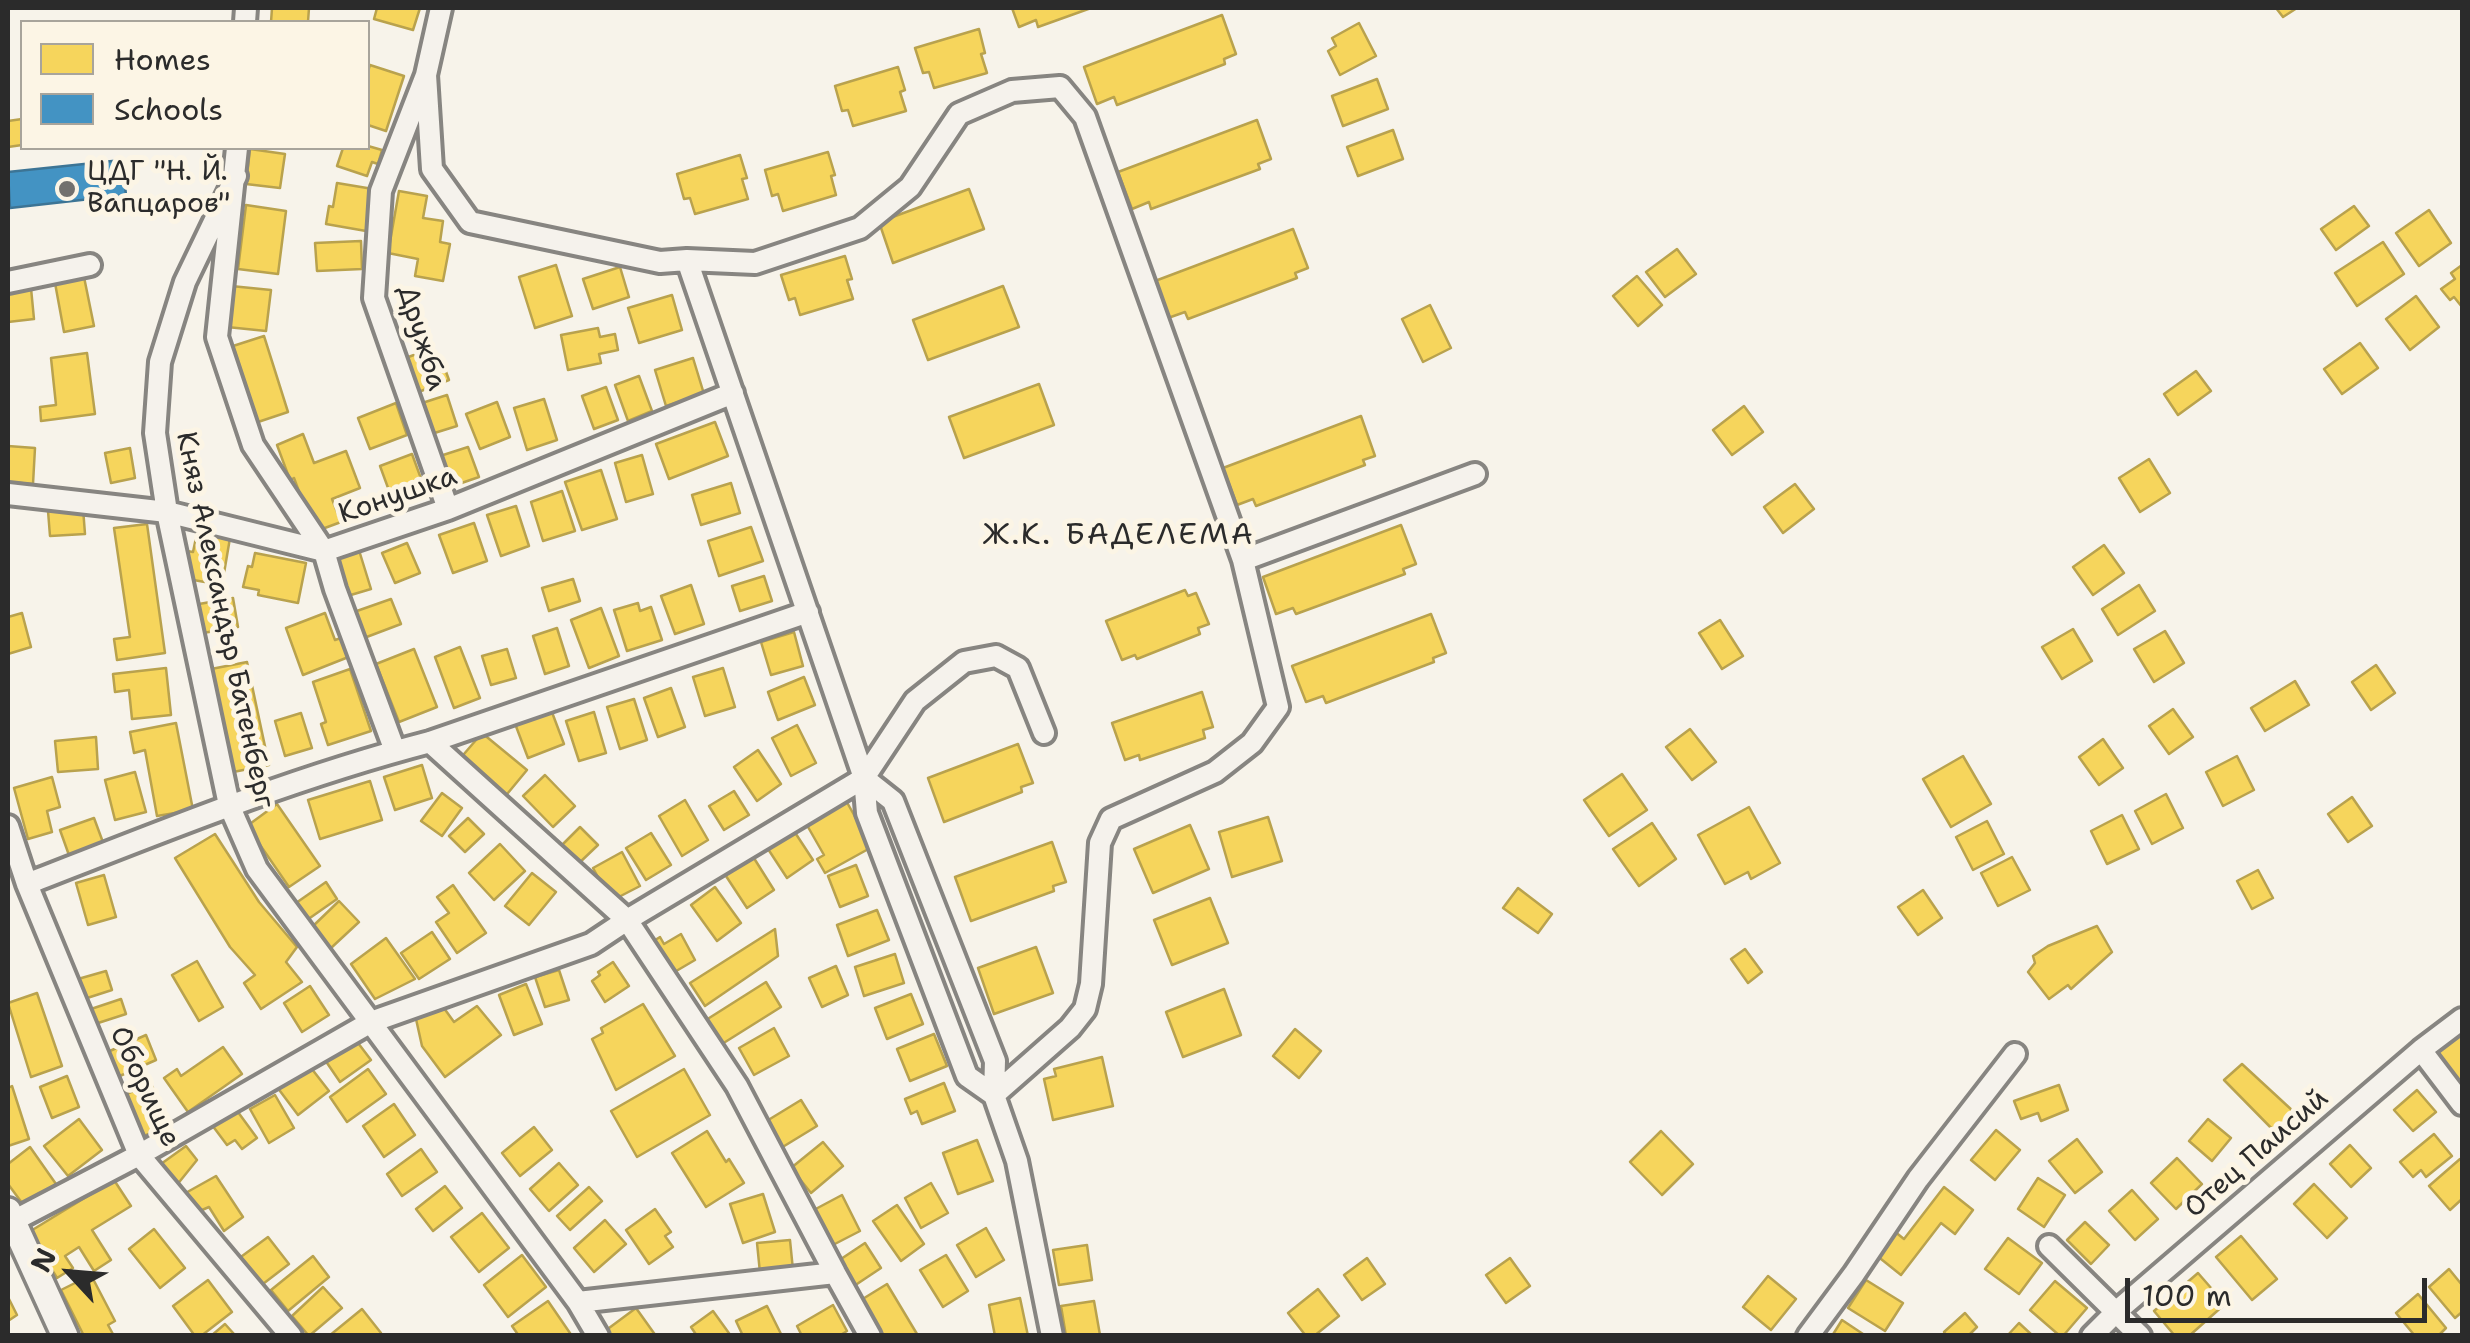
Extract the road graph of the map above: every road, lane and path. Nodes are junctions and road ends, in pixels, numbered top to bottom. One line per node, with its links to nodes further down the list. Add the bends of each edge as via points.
1 (441, 8): 2 (street, Дружба)
2 (426, 75): 5 (street, via 432,168 470,222 660,262); 11 (street, Дружба, via 381,191 374,298)
3 (238, 150): 4 (street)
4 (236, 176): 12 (street, Княз Александър Батенберг, via 185,282 160,362 155,433); 13 (street, via 217,337 253,445)
5 (687, 260): 8 (street); 14 (street, via 756,263 860,228 910,187 959,114 1012,91 1060,87 1084,117)
6 (90, 265): 7 (street)
7 (8, 282)
8 (733, 394): 11 (street, Конушка); 15 (street)
9 (1475, 474): 14 (street)
10 (8, 494): 12 (street, Конушка)
11 (448, 510): 13 (street, Конушка)
12 (168, 512): 13 (street, Конушка); 20 (street, Княз Александър Батенберг)
13 (324, 551): 18 (street)
14 (1243, 560): 28 (street, via 1278,708 1252,743 1215,772 1112,819 1100,843 1084,1009)
15 (808, 612): 17 (street); 19 (street)
16 (1044, 733): 19 (street, via 1018,668 996,656 964,662 915,701)
17 (430, 742): 18 (street); 23 (street)
18 (396, 751): 20 (street)
19 (864, 778): 23 (street); 28 (street, via 867,813 967,1076); 28 (street, via 893,802 995,1061)
20 (229, 805): 22 (street); 25 (street, Княз Александър Батенберг, via 257,869)
21 (8, 826): 22 (street, Оборище)
22 (26, 884): 30 (street, Оборище)
23 (627, 920): 25 (street, via 591,944); 33 (street, via 736,1086)
24 (2462, 1019): 26 (street, Отец Паисий)
25 (371, 1022): 30 (street); 34 (street, Княз Александър Батенберг)
26 (2421, 1050): 29 (street); 35 (street, Отец Паисий)
27 (2015, 1054): 41 (street)
28 (994, 1095): 40 (street, via 1016,1161)
29 (2462, 1104)
30 (139, 1154): 31 (street); 37 (street, Оборище)
31 (10, 1216): 36 (street)
32 (2050, 1246): 35 (street)
33 (835, 1274): 34 (street); 39 (street)
34 (578, 1302): 38 (street, Княз Александър Батенберг)
35 (2118, 1311): 42 (street, Отец Паисий); 43 (street)
36 (65, 1336)
37 (290, 1336)
38 (598, 1336)
39 (870, 1336)
40 (1052, 1336)
41 (1808, 1336)
42 (2092, 1336)
43 (2140, 1336)

